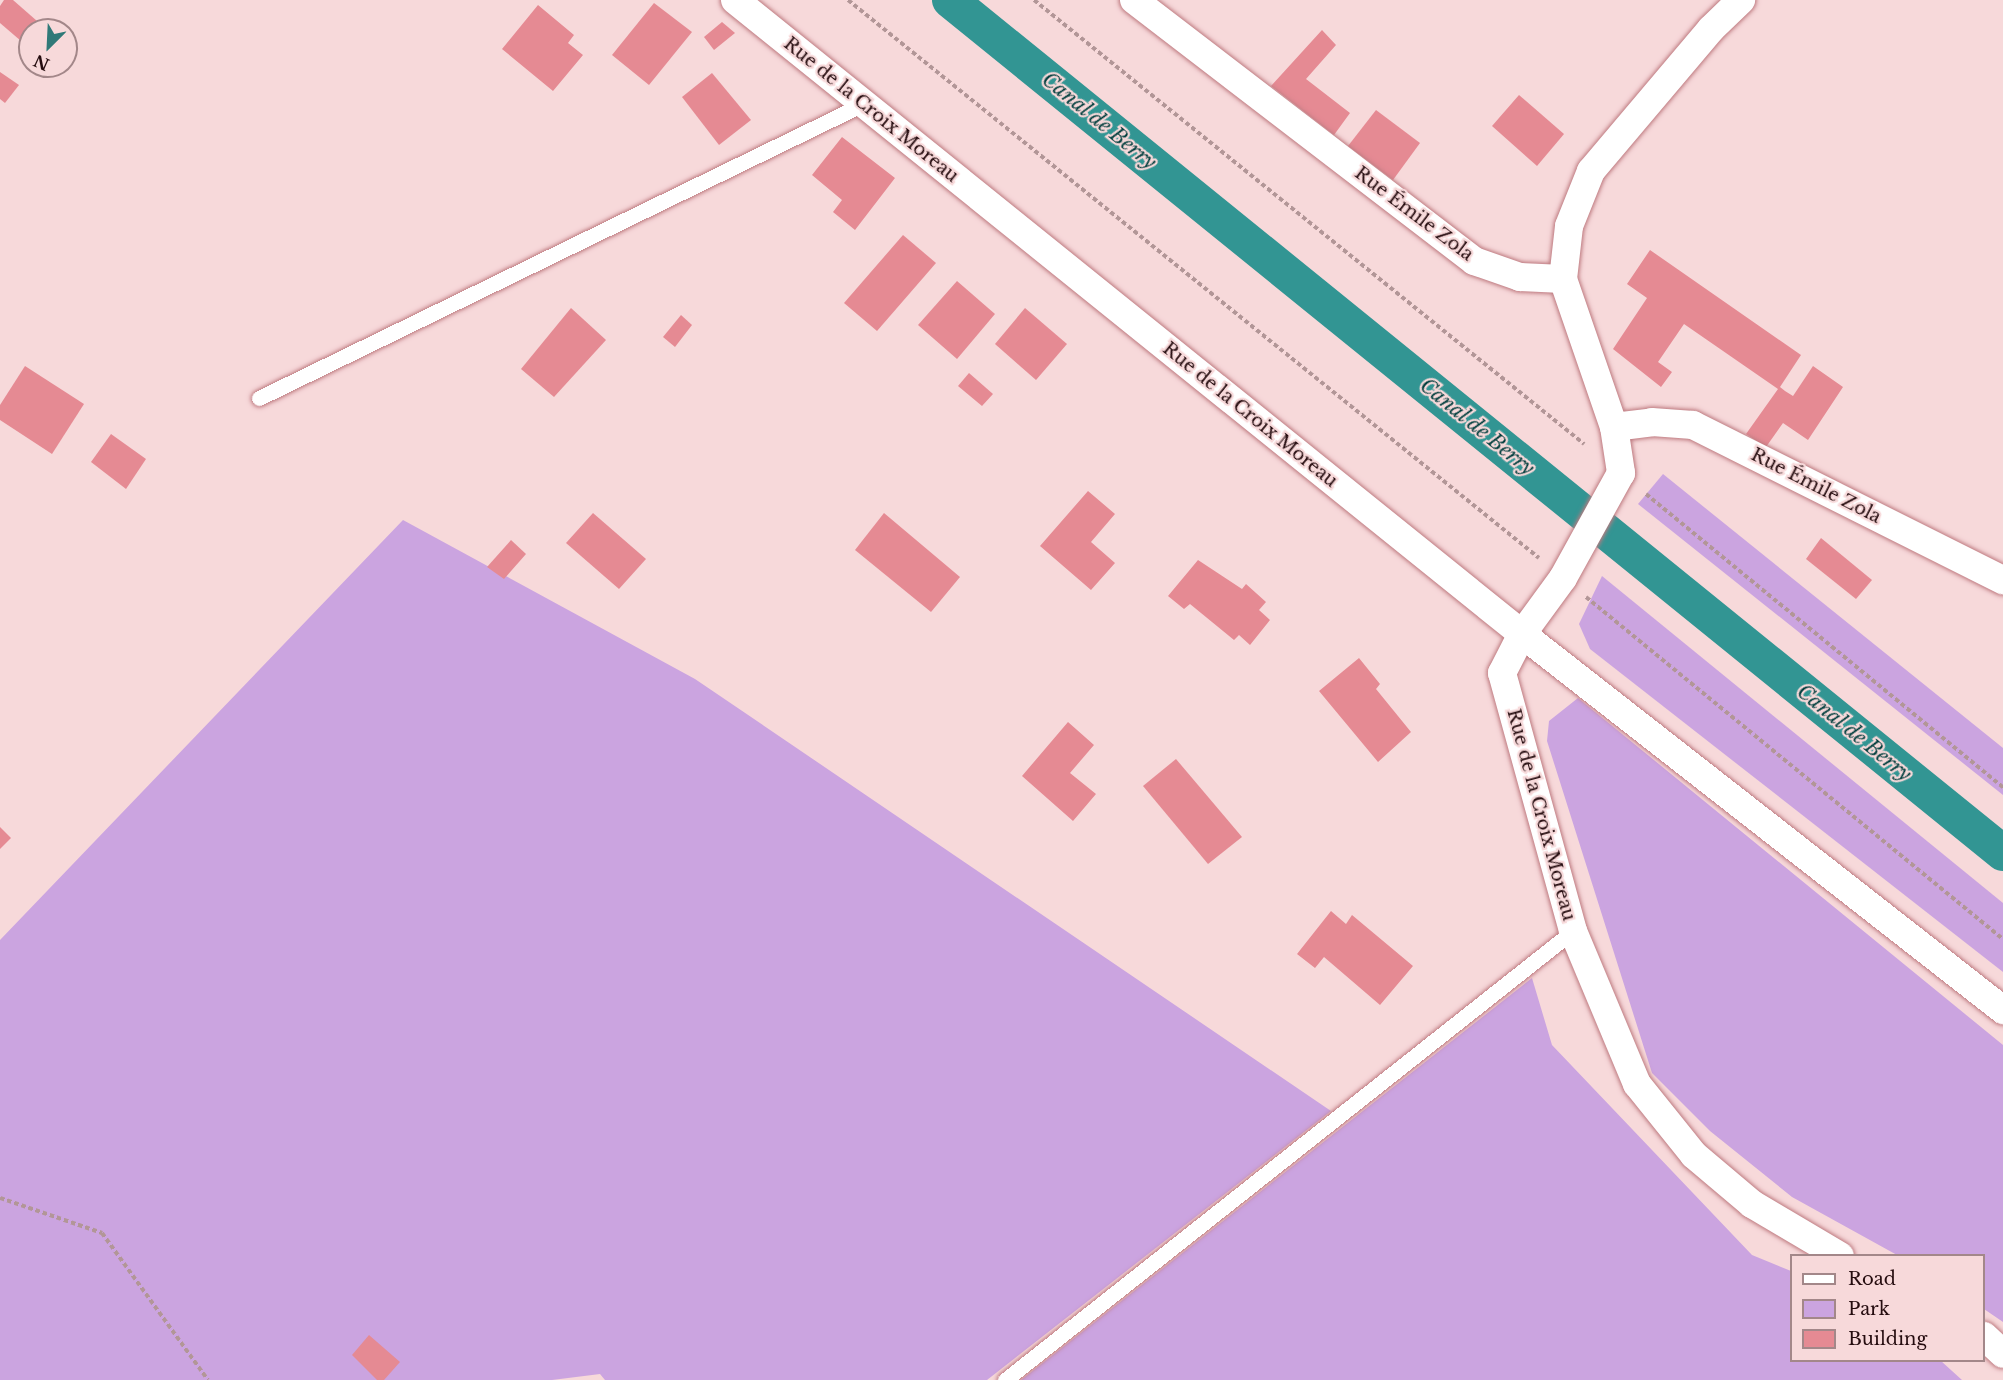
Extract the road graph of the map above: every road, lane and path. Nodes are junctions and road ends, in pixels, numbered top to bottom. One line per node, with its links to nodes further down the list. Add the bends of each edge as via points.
1 (735, 0): 6 (street, Rue de la Croix Moreau)
2 (848, 0): 11 (path)
3 (1034, 0): 10 (path)
4 (1134, 0): 7 (street, Rue Émile Zola, via 1474,261 1520,277)
5 (1742, 0): 7 (street, via 1711,29 1591,171 1569,226)
6 (863, 104): 8 (lane); 13 (street, Rue de la Croix Moreau)
7 (1563, 279): 9 (street)
8 (259, 398)
9 (1614, 427): 10 (street); 12 (street, Rue Émile Zola, via 1652,422 1693,425)
10 (1620, 473): 11 (street); 14 (path)
11 (1563, 578): 13 (street); 16 (path)
12 (2003, 580)
13 (1522, 634): 15 (street, Rue de la Croix Moreau, via 1502,673); 17 (street)
14 (2003, 787)
15 (1573, 932): 19 (street, Rue de la Croix Moreau, via 1637,1084 1694,1155 1752,1204); 23 (lane)
16 (2003, 939)
17 (2003, 1010)
18 (0, 1198): 22 (path, via 102,1233)
19 (1837, 1254)
20 (1985, 1338): 21 (street)
21 (2003, 1354)
22 (208, 1380)
23 (1005, 1380)

